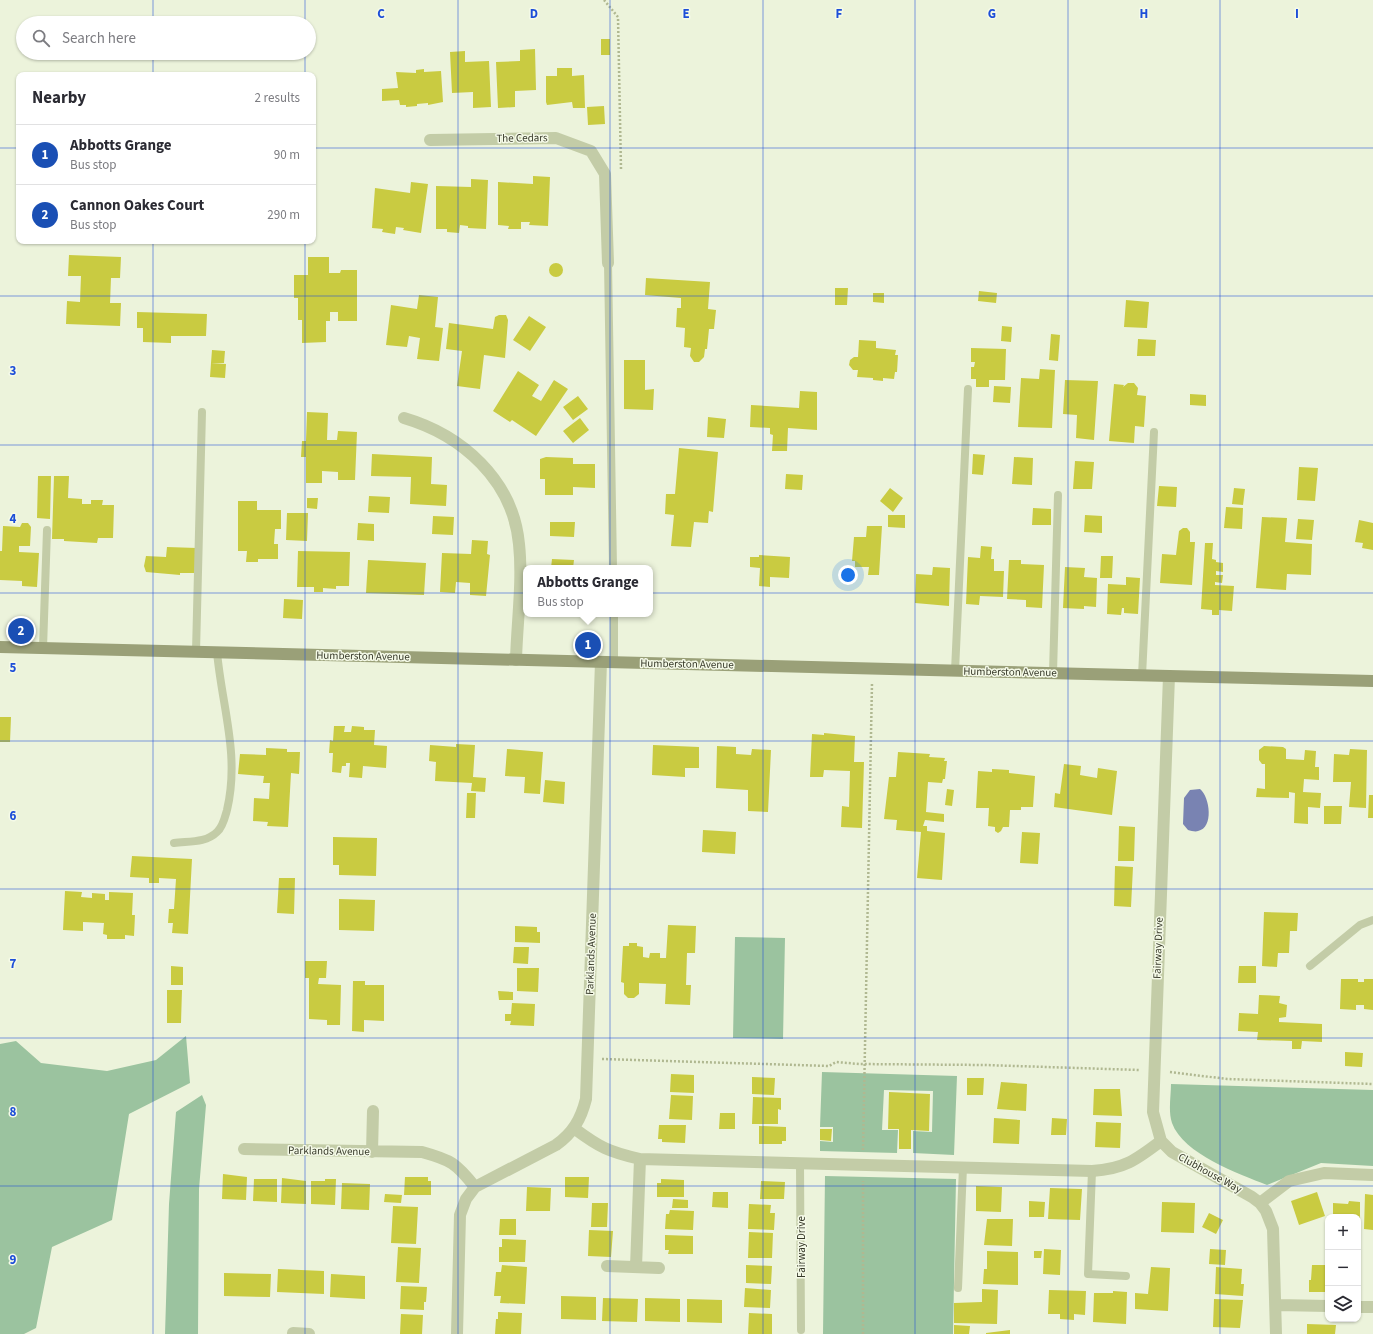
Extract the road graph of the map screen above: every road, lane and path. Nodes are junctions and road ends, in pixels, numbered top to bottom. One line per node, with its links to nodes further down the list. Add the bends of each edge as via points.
1 (430, 140): 2 (street, The Cedars, via 556,138 591,151 605,174)
2 (608, 263): 9 (lane)
3 (968, 389): 19 (lane)
4 (202, 412): 13 (lane)
5 (404, 418): 15 (street, via 424,424 459,443 488,470 508,505 519,543)
6 (1154, 432): 21 (lane)
7 (1058, 496): 20 (lane)
8 (47, 530): 12 (lane)
9 (613, 565)
10 (614, 617): 17 (lane)
11 (0, 647): 12 (main road, Humberston Avenue)
12 (43, 648): 13 (main road, Humberston Avenue)
13 (196, 652): 14 (main road, Humberston Avenue)
14 (217, 652): 15 (main road, Humberston Avenue); 24 (lane, via 232,748 230,796 224,821 218,832 207,840)
15 (516, 660): 16 (main road, Humberston Avenue)
16 (601, 662): 17 (main road, Humberston Avenue); 27 (street, Parklands Avenue)
17 (614, 662): 18 (main road, Humberston Avenue)
18 (873, 668): 19 (main road, Humberston Avenue); 28 (path)
19 (955, 672): 20 (main road, Humberston Avenue)
20 (1053, 673): 21 (main road, Humberston Avenue)
21 (1142, 676): 22 (main road, Humberston Avenue)
22 (1170, 676): 23 (main road, Humberston Avenue); 29 (street, Fairway Drive)
23 (1373, 681)
24 (174, 843)
25 (1373, 920): 26 (lane, via 1360,925)
26 (1310, 966)
27 (588, 1058): 28 (path, via 829,1066 836,1062); 32 (street, Parklands Avenue, via 586,1099)
28 (864, 1064): 29 (path, via 1000,1065); 38 (path)
29 (1153, 1071): 30 (path, via 1227,1079); 33 (street, Fairway Drive, via 1153,1112)
30 (1373, 1084)
31 (373, 1111): 35 (street)
32 (575, 1129): 36 (street, via 597,1146 618,1154); 42 (street, Parklands Avenue, via 556,1145)
33 (1161, 1141): 40 (street, via 1125,1165 1113,1170); 43 (street, Clubhouse Way, via 1172,1152 1225,1180)
34 (244, 1148): 35 (street, Parklands Avenue)
35 (372, 1152): 42 (street, Parklands Avenue, via 422,1152 442,1158 458,1166)
36 (640, 1158): 37 (street); 45 (street)
37 (800, 1164): 38 (street); 53 (lane, Fairway Drive)
38 (863, 1164): 39 (street); 57 (path)
39 (963, 1167): 40 (street); 48 (lane)
40 (1092, 1171): 47 (lane, via 1088,1274)
41 (1373, 1176): 43 (street, via 1324,1173 1289,1181)
42 (475, 1187): 56 (street, Parklands Avenue, via 466,1199 460,1215)
43 (1260, 1203): 49 (street, via 1273,1229)
44 (607, 1266): 45 (street)
45 (636, 1268): 46 (street)
46 (659, 1268)
47 (1126, 1276)
48 (958, 1288)
49 (1277, 1305): 50 (street); 58 (street)
50 (1325, 1306)
51 (1361, 1307): 52 (street)
52 (1373, 1307)
53 (801, 1330)
54 (293, 1333): 55 (street)
55 (308, 1334)
56 (457, 1334)
57 (863, 1334)
58 (1276, 1334)

